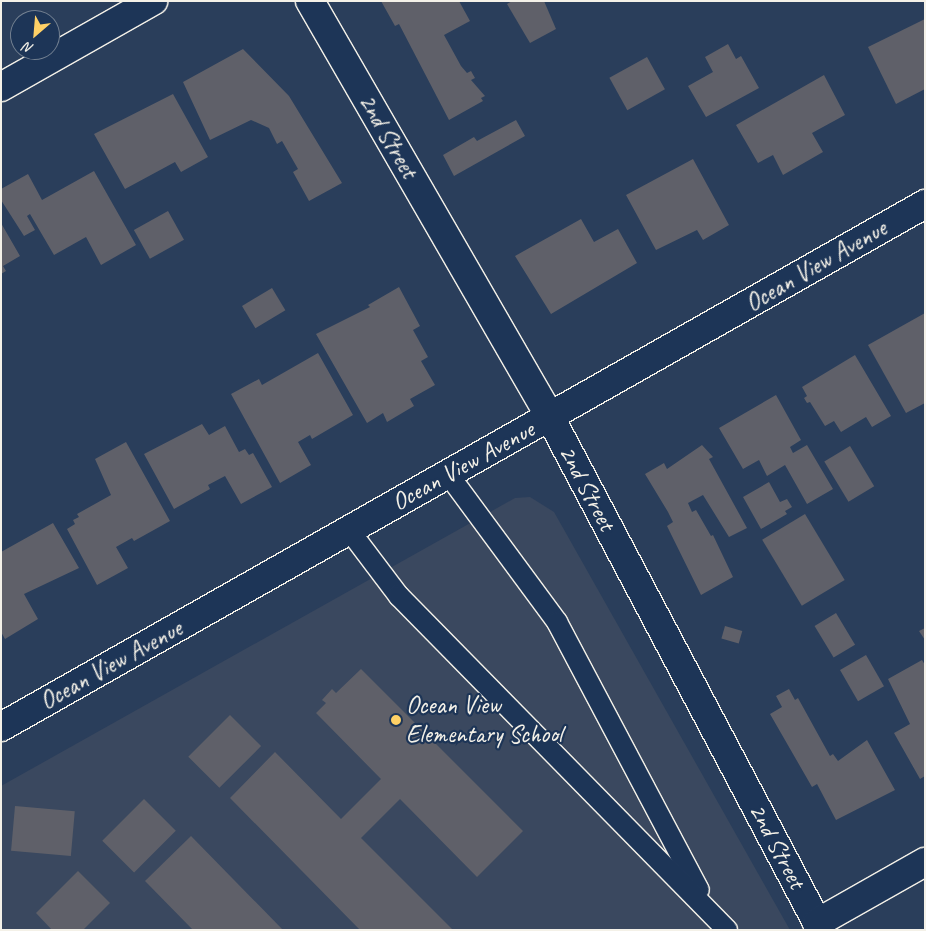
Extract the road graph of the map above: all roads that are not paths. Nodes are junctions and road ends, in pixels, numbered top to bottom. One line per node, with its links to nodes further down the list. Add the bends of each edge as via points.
1 (153, 1): 3 (street)
2 (310, 1): 5 (street, 2nd Street)
3 (1, 87)
4 (925, 204): 5 (street, Ocean View Avenue)
5 (550, 417): 6 (street, Ocean View Avenue); 11 (street, 2nd Street)
6 (448, 474): 7 (street, Ocean View Avenue); 10 (lane, via 557,622)
7 (349, 530): 8 (street, Ocean View Avenue); 10 (lane, via 398,596)
8 (1, 727)
9 (925, 862): 11 (street)
10 (710, 912): 12 (lane)
11 (819, 926)
12 (727, 930)

